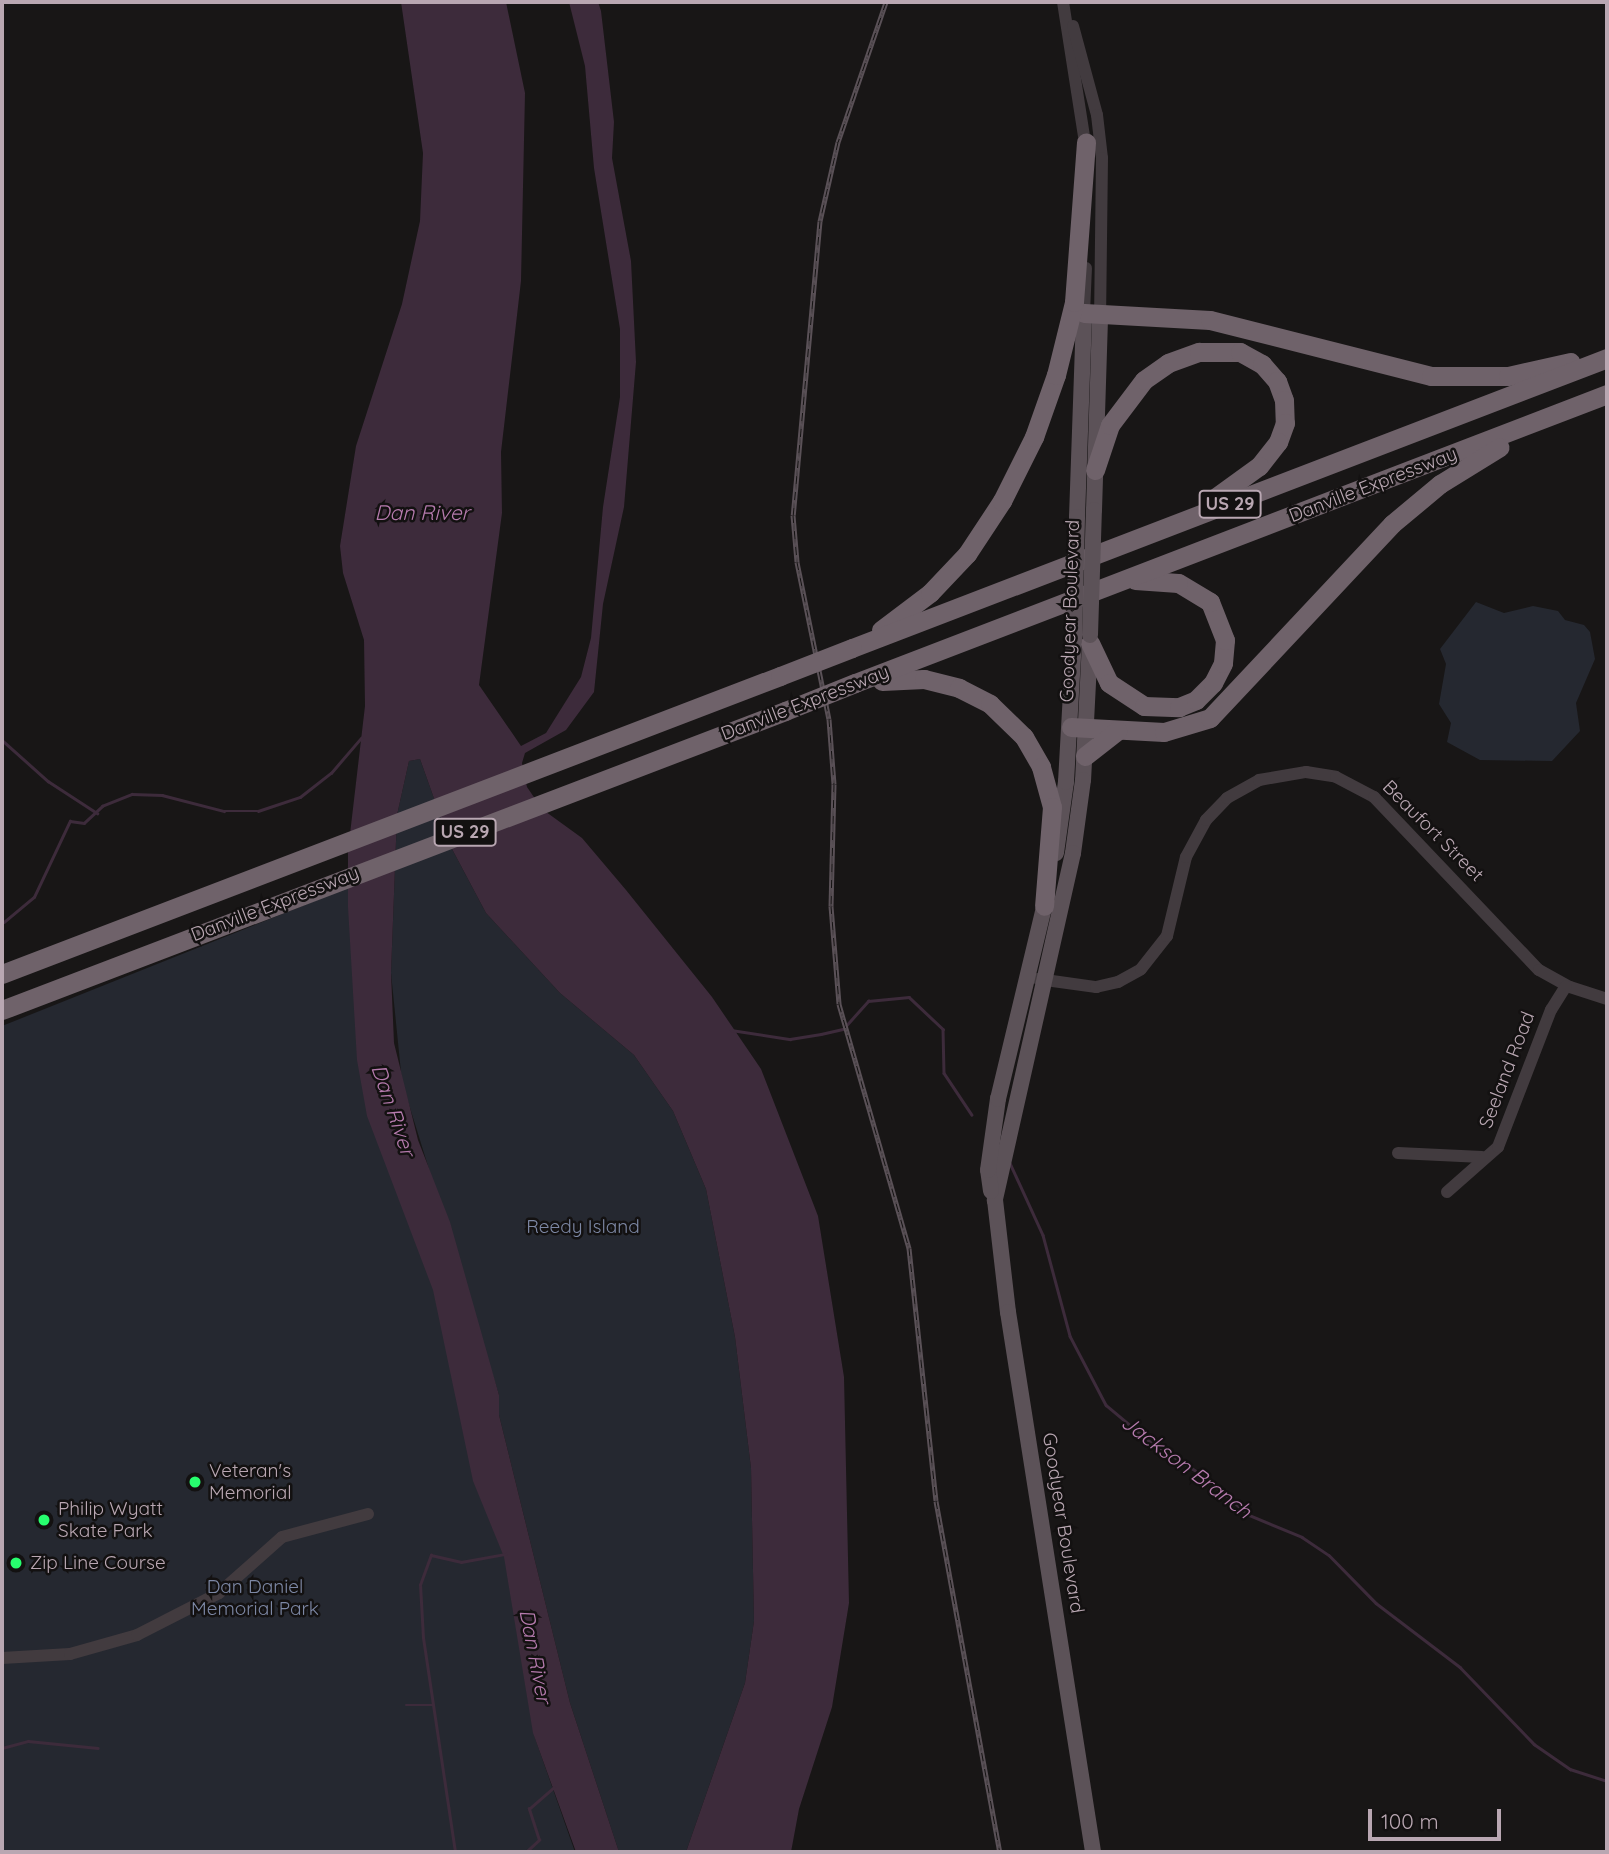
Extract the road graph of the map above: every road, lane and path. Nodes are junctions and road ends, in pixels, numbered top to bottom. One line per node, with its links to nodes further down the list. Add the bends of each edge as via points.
1 (1063, 2): 2 (street, Goodyear Boulevard)
2 (1069, 20): 3 (street, Goodyear Boulevard); 4 (street, Goodyear Boulevard, via 1093,94 1102,158)
3 (1086, 142): 4 (street, Goodyear Boulevard); 13 (highway, via 1074,302 1034,437 1002,501 967,555 930,593)
4 (1092, 314): 5 (highway, via 1210,320 1406,372 1457,378 1539,370); 9 (main road, Goodyear Boulevard); 12 (main road, Goodyear Boulevard, bridge, via 1077,517)
5 (1607, 349)
6 (1607, 358): 10 (highway, Danville Expressway / US 29)
7 (1607, 394): 11 (highway, Danville Expressway / US 29)
8 (1607, 401): 16 (highway, via 1488,453 1415,503 1210,718 1182,730)
9 (1095, 470): 10 (highway, via 1122,405 1161,367 1212,350 1240,352 1262,364 1277,381 1284,400 1285,423 1278,442 1237,485 1165,521); 12 (main road, Goodyear Boulevard, bridge)
10 (1159, 530): 13 (highway, Danville Expressway / US 29)
11 (1114, 582): 12 (highway, via 1165,580 1202,595 1221,620 1226,640 1223,663 1213,684 1179,707 1155,709 1133,702 1108,683); 14 (highway, Danville Expressway / US 29)
12 (1084, 640): 15 (main road, Goodyear Boulevard)
13 (858, 645): 19 (highway, Danville Expressway / US 29, bridge)
14 (857, 682): 18 (highway, via 924,680 959,688 996,709 1024,737 1041,767 1052,807); 24 (highway, Danville Expressway / US 29, bridge)
15 (1079, 728): 16 (highway); 17 (main road, Goodyear Boulevard); 18 (main road, Goodyear Boulevard)
16 (1117, 731): 17 (highway)
17 (1085, 756): 22 (main road, Goodyear Boulevard, via 1073,853)
18 (1044, 906): 22 (main road, Goodyear Boulevard)
19 (96, 937): 20 (highway, via 71,940); 21 (highway, Danville Expressway / US 29)
20 (2, 965)
21 (2, 974)
22 (1035, 979): 23 (street, Beaufort Street, via 1096,987 1118,982 1141,969 1167,936 1186,857 1206,820 1227,798 1259,780 1306,772 1336,777 1374,797 1539,970); 33 (main road, Goodyear Boulevard, via 995,1200 1008,1312)
23 (1566, 986): 25 (street); 29 (street, Seeland Road, via 1551,1010 1498,1147)
24 (49, 992): 26 (highway, Danville Expressway / US 29); 27 (highway)
25 (1607, 999)
26 (2, 1010)
27 (2, 1016)
28 (1398, 1153): 29 (street)
29 (1482, 1157): 30 (street, Seeland Road)
30 (1447, 1192)
31 (368, 1514): 32 (street, via 282,1537 219,1593 137,1635 70,1654)
32 (2, 1658)
33 (1093, 1852)

